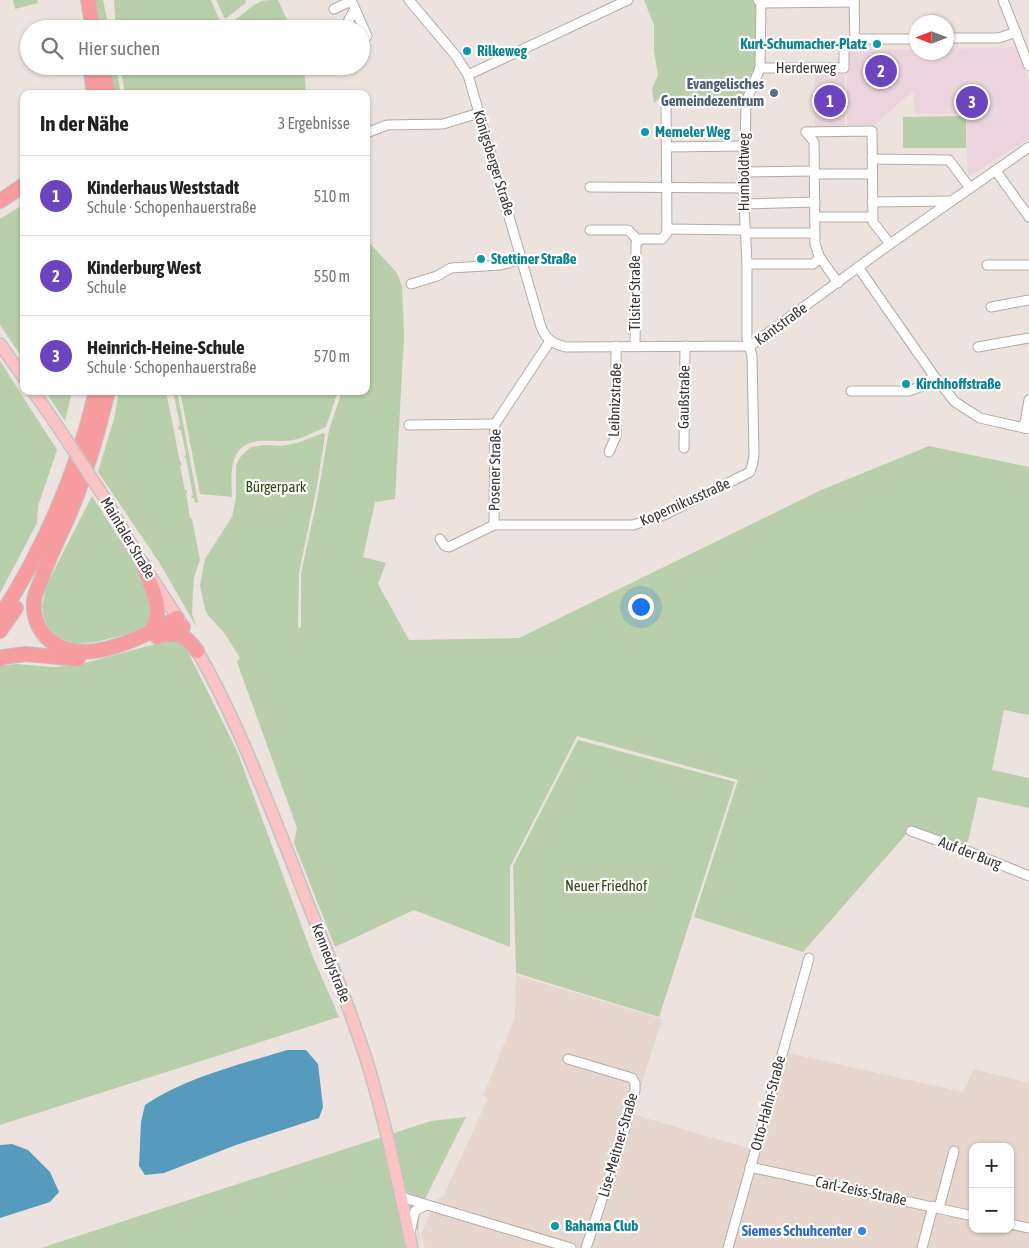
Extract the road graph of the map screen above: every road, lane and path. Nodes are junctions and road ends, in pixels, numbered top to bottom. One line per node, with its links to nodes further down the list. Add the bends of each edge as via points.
1 (83, 0): 10 (highway)
2 (88, 0): 11 (highway)
3 (409, 0): 22 (street, Königsberger Straße, via 456,56)
4 (628, 0): 22 (street)
5 (1003, 0): 14 (street)
6 (760, 1): 7 (street); 19 (street, Humboldtweg)
7 (854, 1): 16 (street)
8 (352, 3): 9 (street); 12 (street); 13 (street)
9 (334, 9)
10 (84, 20)
11 (91, 20)
12 (347, 20)
13 (360, 20)
14 (1016, 32): 15 (street, via 999,38); 18 (street)
15 (954, 38)
16 (854, 39): 17 (street); 19 (street, Herderweg, via 855,45 844,46 844,68)
17 (909, 39)
18 (1029, 66)
19 (760, 68): 25 (street, Humboldtweg)
20 (91, 75): 23 (highway)
21 (105, 75): 24 (highway)
22 (468, 76): 26 (street, Königsberger Straße)
23 (93, 90)
24 (107, 90)
25 (746, 102): 28 (street, Humboldtweg); 29 (street, via 666,102 663,119)
26 (479, 114): 27 (street, via 443,124 387,125); 58 (street, Königsberger Straße)
27 (370, 131)
28 (744, 146): 29 (street); 33 (street, Humboldtweg)
29 (667, 147): 38 (street)
30 (1029, 147): 32 (street, Kantstraße)
31 (872, 159): 34 (street, via 872,131 806,132 814,142); 35 (street); 40 (street, via 949,160)
32 (996, 171): 40 (street, Kantstraße); 50 (street)
33 (744, 172): 34 (street); 39 (street, Humboldtweg)
34 (814, 173): 35 (street); 44 (street)
35 (872, 174): 45 (street)
36 (590, 187): 38 (street)
37 (20, 188): 42 (highway)
38 (668, 188): 39 (street); 52 (street)
39 (744, 188): 46 (street, Humboldtweg)
40 (970, 188): 43 (street, Kantstraße)
41 (20, 196): 47 (highway)
42 (0, 201)
43 (952, 201): 45 (street); 56 (street, Kantstraße)
44 (814, 202): 46 (street); 48 (street)
45 (872, 202): 49 (street)
46 (744, 204): 53 (street, Humboldtweg)
47 (0, 209)
48 (814, 217): 49 (street); 54 (street)
49 (872, 217): 56 (street)
50 (1029, 217)
51 (590, 230): 55 (street, Tilsiter Straße, via 628,230)
52 (668, 230): 53 (street, Tilsiter Straße); 55 (street, Tilsiter Straße, via 662,239)
53 (745, 231): 54 (street, Tilsiter Straße); 59 (street, Humboldtweg)
54 (814, 233): 57 (street, via 815,249)
55 (638, 240): 71 (street, Tilsiter Straße)
56 (890, 244): 62 (street, Kantstraße)
57 (820, 258): 59 (street, via 813,264); 63 (street)
58 (522, 259): 64 (street, via 501,265 451,268); 68 (street, Königsberger Straße, via 541,327)
59 (747, 264): 73 (street, Humboldtweg, via 747,338)
60 (987, 265): 61 (street)
61 (1029, 265)
62 (858, 267): 63 (street, Kantstraße); 76 (street)
63 (838, 283): 73 (street, Kantstraße)
64 (411, 284)
65 (1029, 300): 66 (street)
66 (991, 307)
67 (1029, 338): 74 (street)
68 (550, 341): 70 (street, Kantstraße, via 566,347); 83 (street, Posener Straße)
69 (0, 344): 75 (main road)
70 (616, 346): 71 (street, Kantstraße); 86 (street, Leibnizstraße, via 616,436)
71 (635, 346): 72 (street, Kantstraße)
72 (685, 346): 73 (street, Kantstraße); 85 (street, Gaußstraße)
73 (750, 346): 87 (street, Kopernikusstraße, via 754,454 750,472 664,515 633,525)
74 (978, 348)
75 (20, 372)
76 (934, 376): 77 (street, via 909,391); 84 (street, via 955,402 968,412)
77 (851, 391)
78 (36, 395): 90 (main road, Maintaler Straße, bridge, via 104,497)
79 (95, 395): 91 (highway, via 57,510 41,545)
80 (107, 395): 89 (highway, via 79,490)
81 (1029, 400): 84 (street)
82 (409, 424): 83 (street)
83 (495, 424): 87 (street, Posener Straße)
84 (1026, 428)
85 (684, 448)
86 (609, 452)
87 (494, 525): 88 (street, Kopernikusstraße, via 449,547)
88 (440, 539)
89 (56, 543): 93 (highway); 94 (highway, via 35,596 34,607 38,626 50,640 68,650 87,651)
90 (142, 563): 92 (main road, Maintaler Straße); 94 (highway, via 158,613)
91 (0, 615)
92 (180, 622): 94 (highway); 95 (main road, Maintaler Straße)
93 (0, 632)
94 (152, 635): 95 (highway, via 180,634); 96 (highway, via 101,655 79,659 26,654)
95 (197, 650): 97 (main road, Maintaler Straße)
96 (0, 659)
97 (216, 687): 104 (main road, Kennedystraße, via 270,807 344,994 368,1064)
98 (911, 831): 99 (street, Auf der Burg)
99 (1029, 876)
100 (809, 958): 103 (street, Otto-Hahn-Straße)
101 (568, 1059): 114 (street, Lise-Meitner-Straße, via 632,1078 635,1083 621,1142)
102 (954, 1151): 106 (street)
103 (750, 1167): 106 (street, Carl-Zeiss-Straße); 115 (street, Otto-Hahn-Straße)
104 (401, 1197): 105 (street); 110 (main road, Kennedystraße)
105 (426, 1205): 110 (street, via 415,1211); 111 (street)
106 (936, 1207): 107 (street, Carl-Zeiss-Straße); 116 (street)
107 (969, 1215)
108 (1014, 1225): 109 (street)
109 (1029, 1228)
110 (409, 1234): 112 (main road, Kennedystraße)
111 (550, 1245): 113 (street)
112 (412, 1248)
113 (571, 1248)
114 (586, 1248)
115 (728, 1248)
116 (922, 1248)

